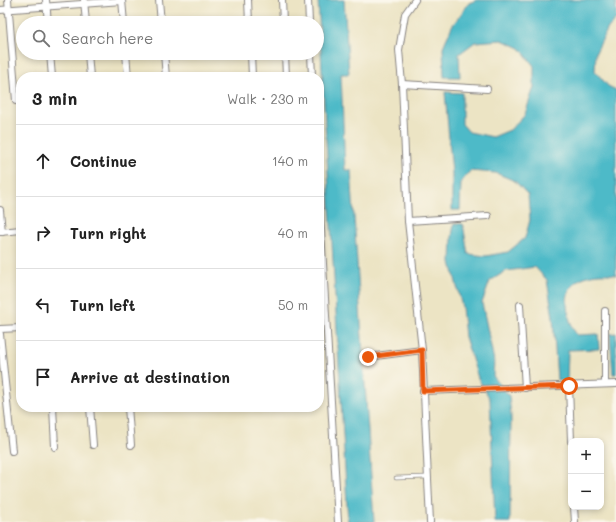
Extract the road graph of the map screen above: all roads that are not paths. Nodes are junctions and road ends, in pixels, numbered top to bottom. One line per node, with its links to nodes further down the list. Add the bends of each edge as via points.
1 (8, 0): 10 (street)
2 (122, 0): 8 (street); 14 (street)
3 (159, 0): 15 (street)
4 (248, 0): 16 (street)
5 (282, 0): 17 (street)
6 (308, 0): 18 (street)
7 (414, 0): 33 (street, via 405,14 398,50)
8 (84, 2): 9 (street); 13 (street)
9 (46, 3): 10 (street); 12 (street)
10 (9, 9): 11 (street); 35 (street)
11 (0, 10)
12 (47, 16)
13 (85, 16)
14 (123, 16)
15 (160, 16)
16 (249, 16)
17 (283, 16)
18 (309, 16)
19 (51, 60): 26 (street)
20 (89, 60): 27 (street)
21 (127, 60): 28 (street)
22 (165, 60): 29 (street)
23 (251, 60): 30 (street)
24 (285, 60): 31 (street)
25 (311, 60): 32 (street)
26 (52, 72)
27 (90, 72)
28 (128, 72)
29 (166, 72)
30 (252, 72)
31 (286, 72)
32 (312, 72)
33 (402, 84): 34 (street); 38 (street)
34 (487, 89)
35 (16, 100)
36 (0, 210): 40 (street)
37 (488, 216): 38 (street)
38 (408, 221): 47 (street)
39 (16, 230): 40 (street)
40 (1, 232)
41 (324, 281): 65 (street)
42 (520, 305): 52 (street)
43 (605, 311): 49 (street)
44 (16, 328): 45 (street)
45 (0, 329)
46 (0, 334): 61 (street)
47 (422, 350): 48 (street); 53 (street)
48 (368, 357)
49 (605, 384): 50 (street); 51 (street)
50 (616, 384)
51 (569, 386): 52 (street); 57 (street)
52 (525, 388): 53 (street)
53 (423, 391): 62 (street)
54 (53, 412): 60 (street)
55 (90, 412): 59 (street)
56 (128, 412): 58 (street)
57 (571, 438)
58 (130, 444)
59 (93, 445)
60 (56, 448)
61 (12, 450)
62 (428, 477): 63 (lane); 66 (street)
63 (396, 478)
64 (574, 510): 67 (street)
65 (338, 522)
66 (430, 522)
67 (575, 522)

